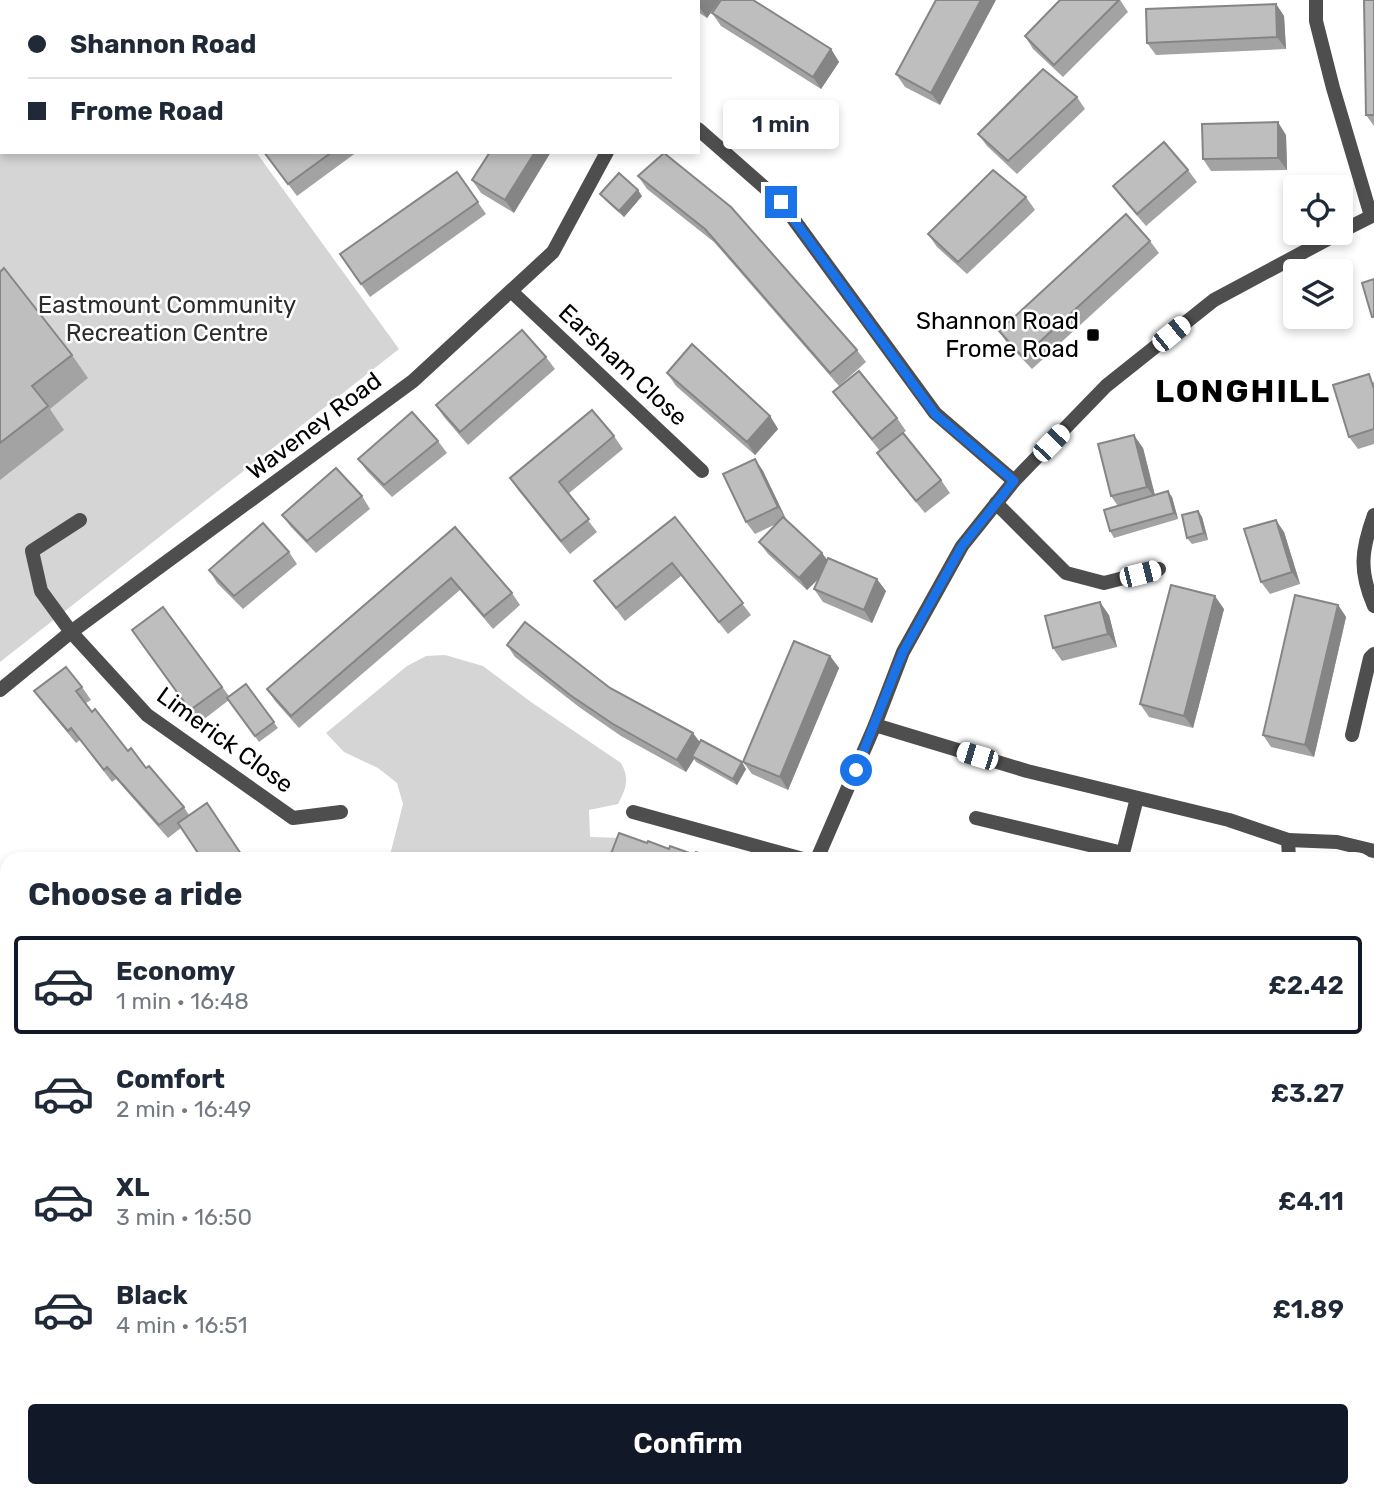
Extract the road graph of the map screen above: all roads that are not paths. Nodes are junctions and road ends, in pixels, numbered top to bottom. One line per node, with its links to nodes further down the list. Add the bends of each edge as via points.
1 (1316, 0): 4 (street, via 1316,21 1333,88)
2 (700, 131): 9 (street, via 781,202 935,414)
3 (606, 154): 7 (street, Waveney Road, via 553,252)
4 (1373, 215): 5 (street)
5 (1353, 225)
6 (1316, 245): 9 (street, via 1214,300 1106,386)
7 (512, 292): 8 (street, Earsham Close); 15 (street, Waveney Road, via 412,381)
8 (702, 471)
9 (1014, 481): 10 (street)
10 (996, 503): 13 (street, via 1066,573 1104,583); 18 (street, via 962,546 903,652)
11 (1374, 515): 14 (street, via 1364,543 1364,583)
12 (80, 520): 15 (street, Limerick Close, via 32,551 41,591)
13 (1158, 569)
14 (1374, 606)
15 (71, 632): 17 (street, Waveney Road); 21 (street, Limerick Close, via 147,715 293,818)
16 (1374, 654): 19 (street)
17 (0, 690)
18 (875, 725): 20 (street, via 1027,771); 27 (street)
19 (1352, 735)
20 (1137, 798): 24 (street); 29 (street)
21 (341, 812)
22 (633, 812): 26 (street)
23 (976, 818): 28 (street)
24 (1288, 840): 25 (street, via 1336,842); 30 (street)
25 (1374, 851)
26 (778, 852)
27 (820, 852)
28 (1119, 852)
29 (1123, 852)
30 (1289, 852)

